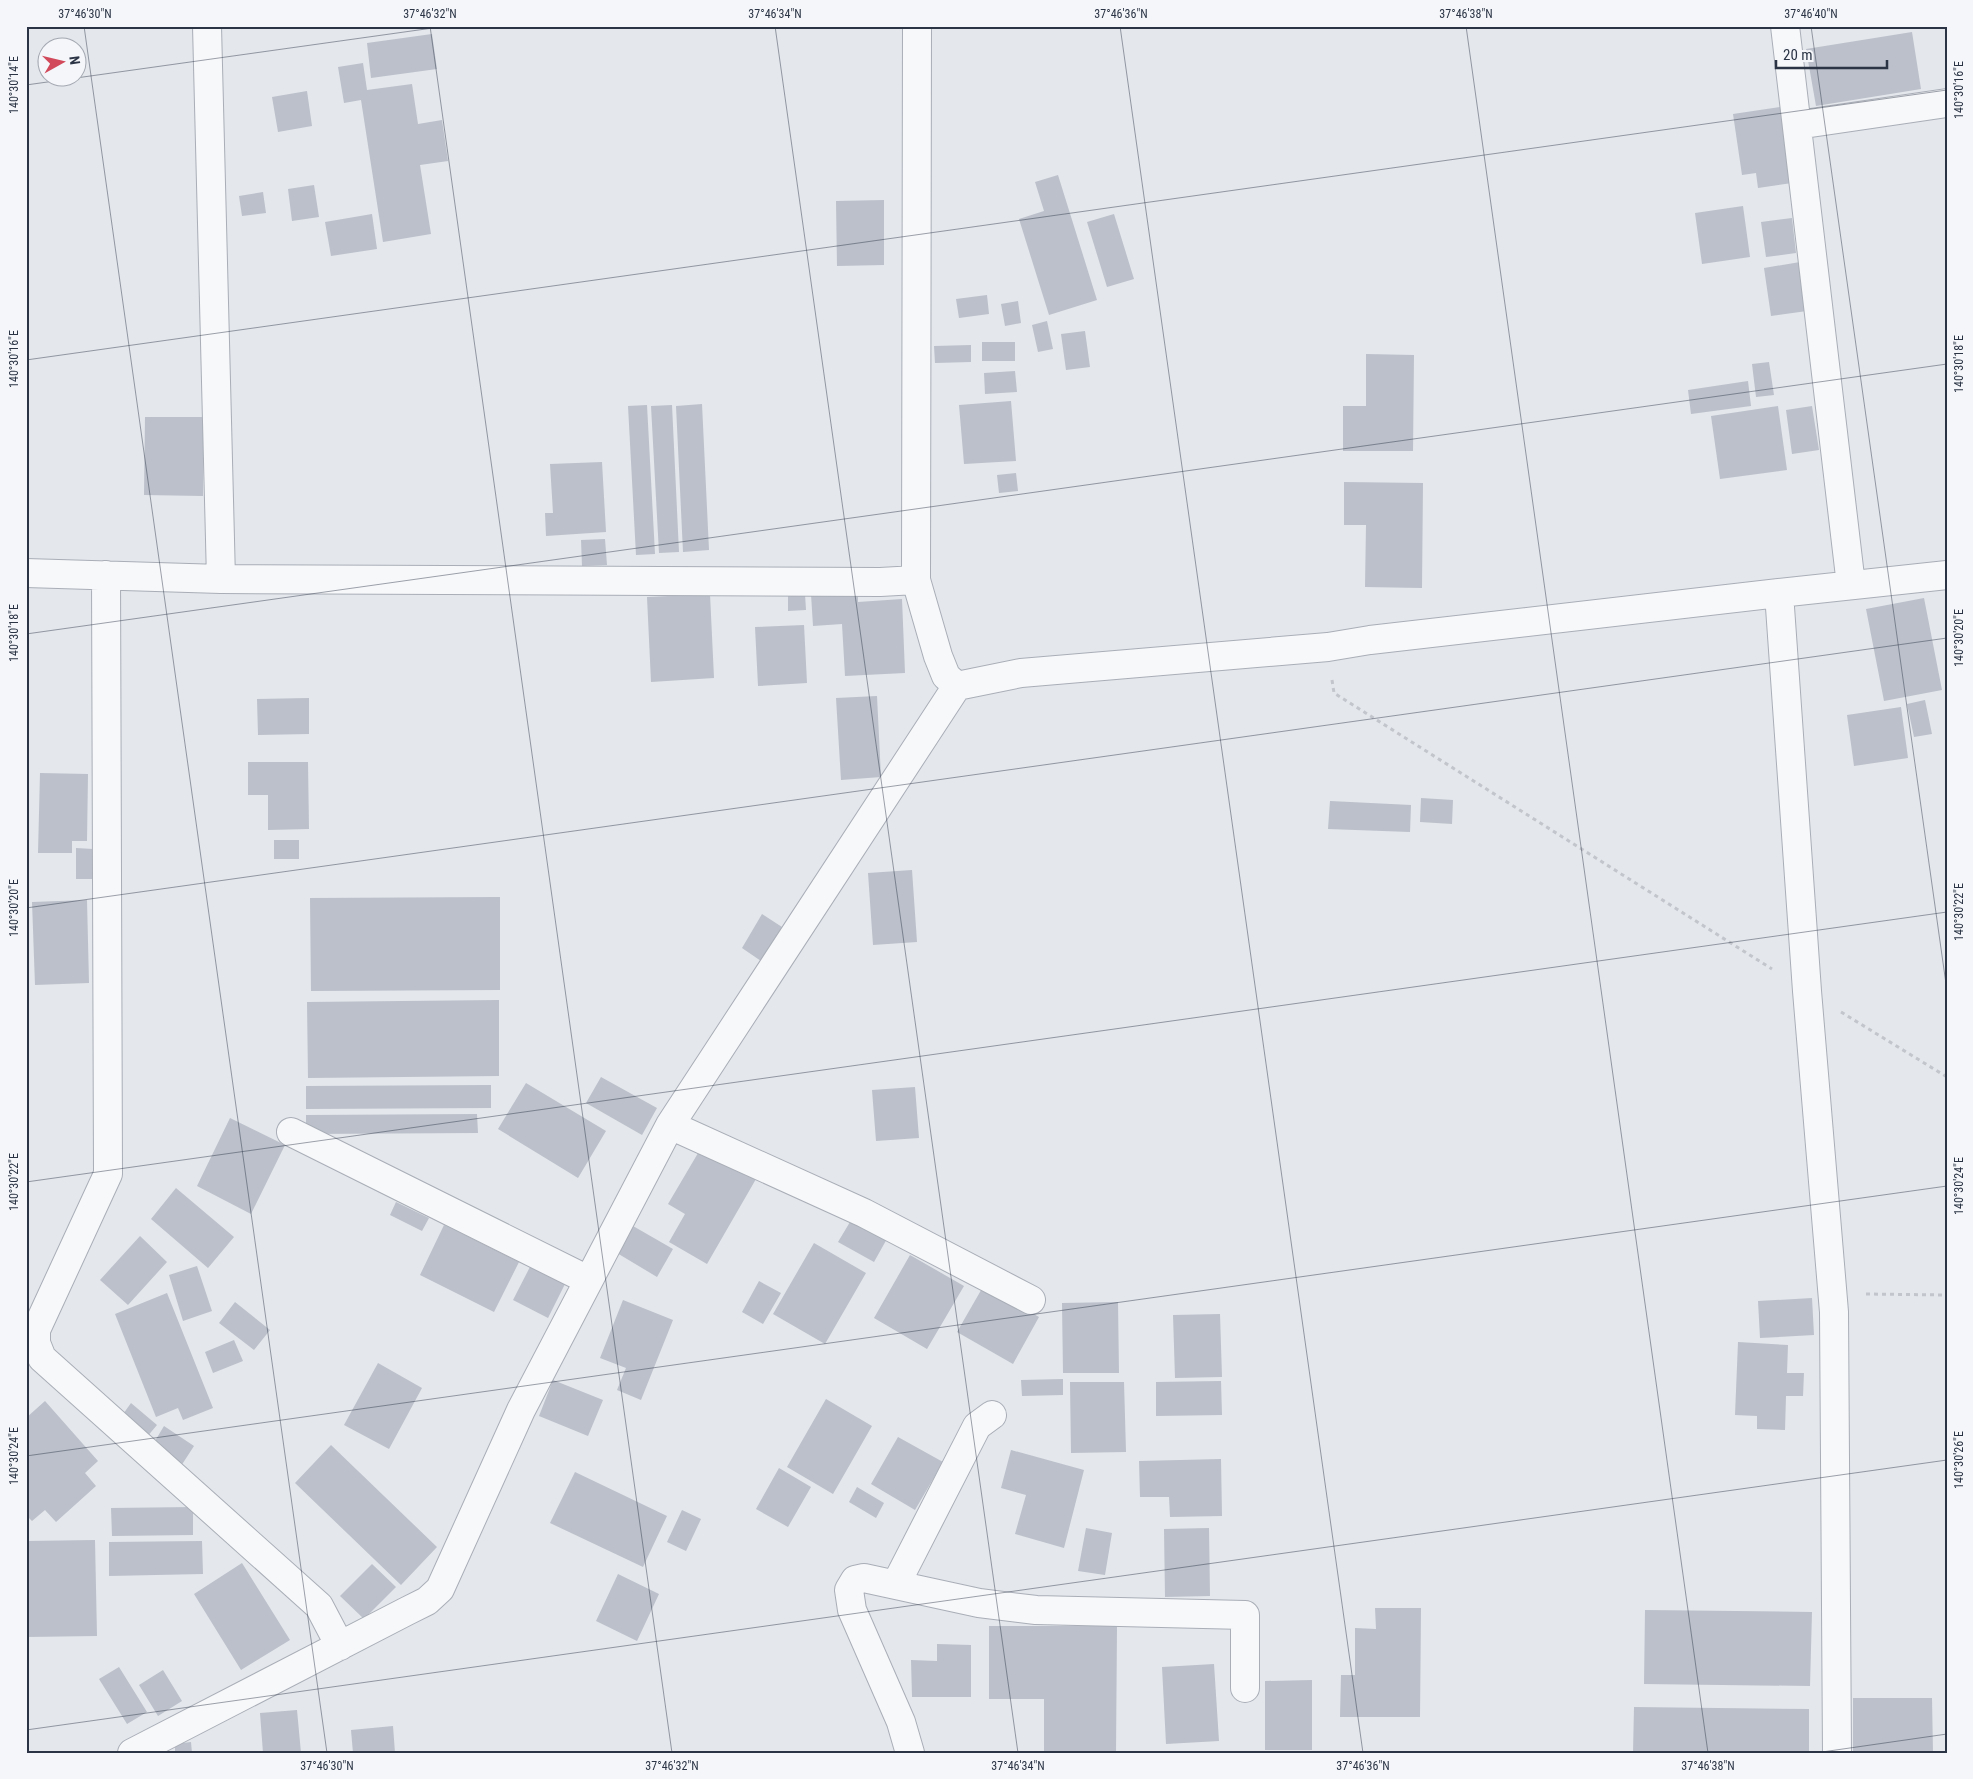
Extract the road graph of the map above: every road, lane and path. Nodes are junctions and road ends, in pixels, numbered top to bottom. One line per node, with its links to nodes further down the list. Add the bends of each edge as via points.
1 (208, 26): 9 (street)
2 (917, 26): 10 (street)
3 (1785, 26): 5 (street)
4 (1947, 103): 5 (street)
5 (1796, 125): 11 (street)
6 (26, 573): 7 (street)
7 (106, 575): 9 (street); 25 (street, via 108,1174 36,1330 36,1343 42,1358 319,1606)
8 (1947, 575): 11 (street)
9 (220, 579): 10 (street)
10 (916, 580): 14 (street, via 938,656 946,676)
11 (1851, 585): 12 (street)
12 (1779, 592): 13 (street); 15 (street)
13 (1328, 647): 14 (street, via 1021,673); 15 (path, via 1334,693)
14 (957, 686): 17 (street)
15 (1807, 991): 16 (path); 20 (street)
16 (1947, 1077)
17 (670, 1125): 19 (street); 22 (street, via 864,1214)
18 (291, 1132): 19 (street)
19 (588, 1280): 25 (street, via 521,1410 440,1589 427,1601)
20 (1833, 1294): 21 (path); 29 (street)
21 (1947, 1295)
22 (1030, 1300)
23 (992, 1415): 24 (street, via 977,1426)
24 (896, 1584): 26 (street, via 979,1603 1036,1610 1245,1615); 28 (street, via 864,1578 855,1580 849,1590 852,1610 901,1722)
25 (340, 1646): 27 (street)
26 (1245, 1688)
27 (132, 1753)
28 (910, 1753)
29 (1837, 1753)

